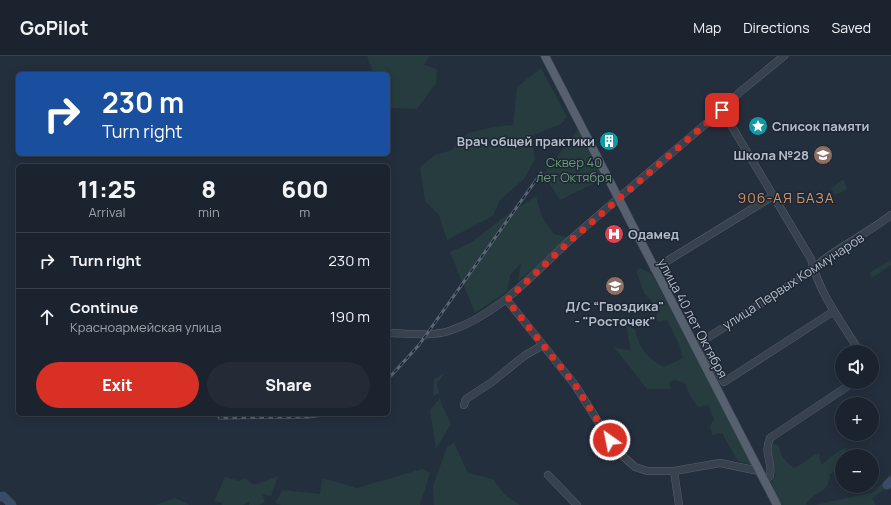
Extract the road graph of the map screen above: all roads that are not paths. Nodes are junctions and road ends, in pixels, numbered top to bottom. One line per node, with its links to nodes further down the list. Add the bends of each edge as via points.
1 (545, 56): 5 (main road, улица 40 лет Октября)
2 (784, 56): 3 (street)
3 (722, 110): 4 (street); 5 (street)
4 (773, 196): 7 (street); 8 (street)
5 (618, 200): 8 (main road, улица 40 лет Октября); 9 (street)
6 (891, 215): 7 (street, улица Первых Коммунаров)
7 (813, 268): 10 (street); 12 (street, улица Первых Коммунаров)
8 (654, 269): 12 (main road, улица 40 лет Октября)
9 (507, 300): 11 (street, via 475,321 447,332); 13 (street)
10 (834, 311): 12 (street, via 724,382); 14 (street)
11 (390, 333)
12 (698, 343): 18 (main road, улица 40 лет Октября)
13 (543, 345): 16 (street, via 466,399); 17 (street, via 575,385 625,459 635,467 647,471)
14 (856, 345)
15 (844, 389): 20 (street, via 770,438 766,451 772,468 770,476)
16 (464, 405)
17 (674, 471): 18 (street, via 720,463); 22 (street)
18 (759, 471): 20 (main road, улица 40 лет Октября)
19 (548, 475): 21 (street)
20 (764, 481): 23 (main road, улица 40 лет Октября)
21 (577, 505)
22 (679, 505)
23 (777, 505)

